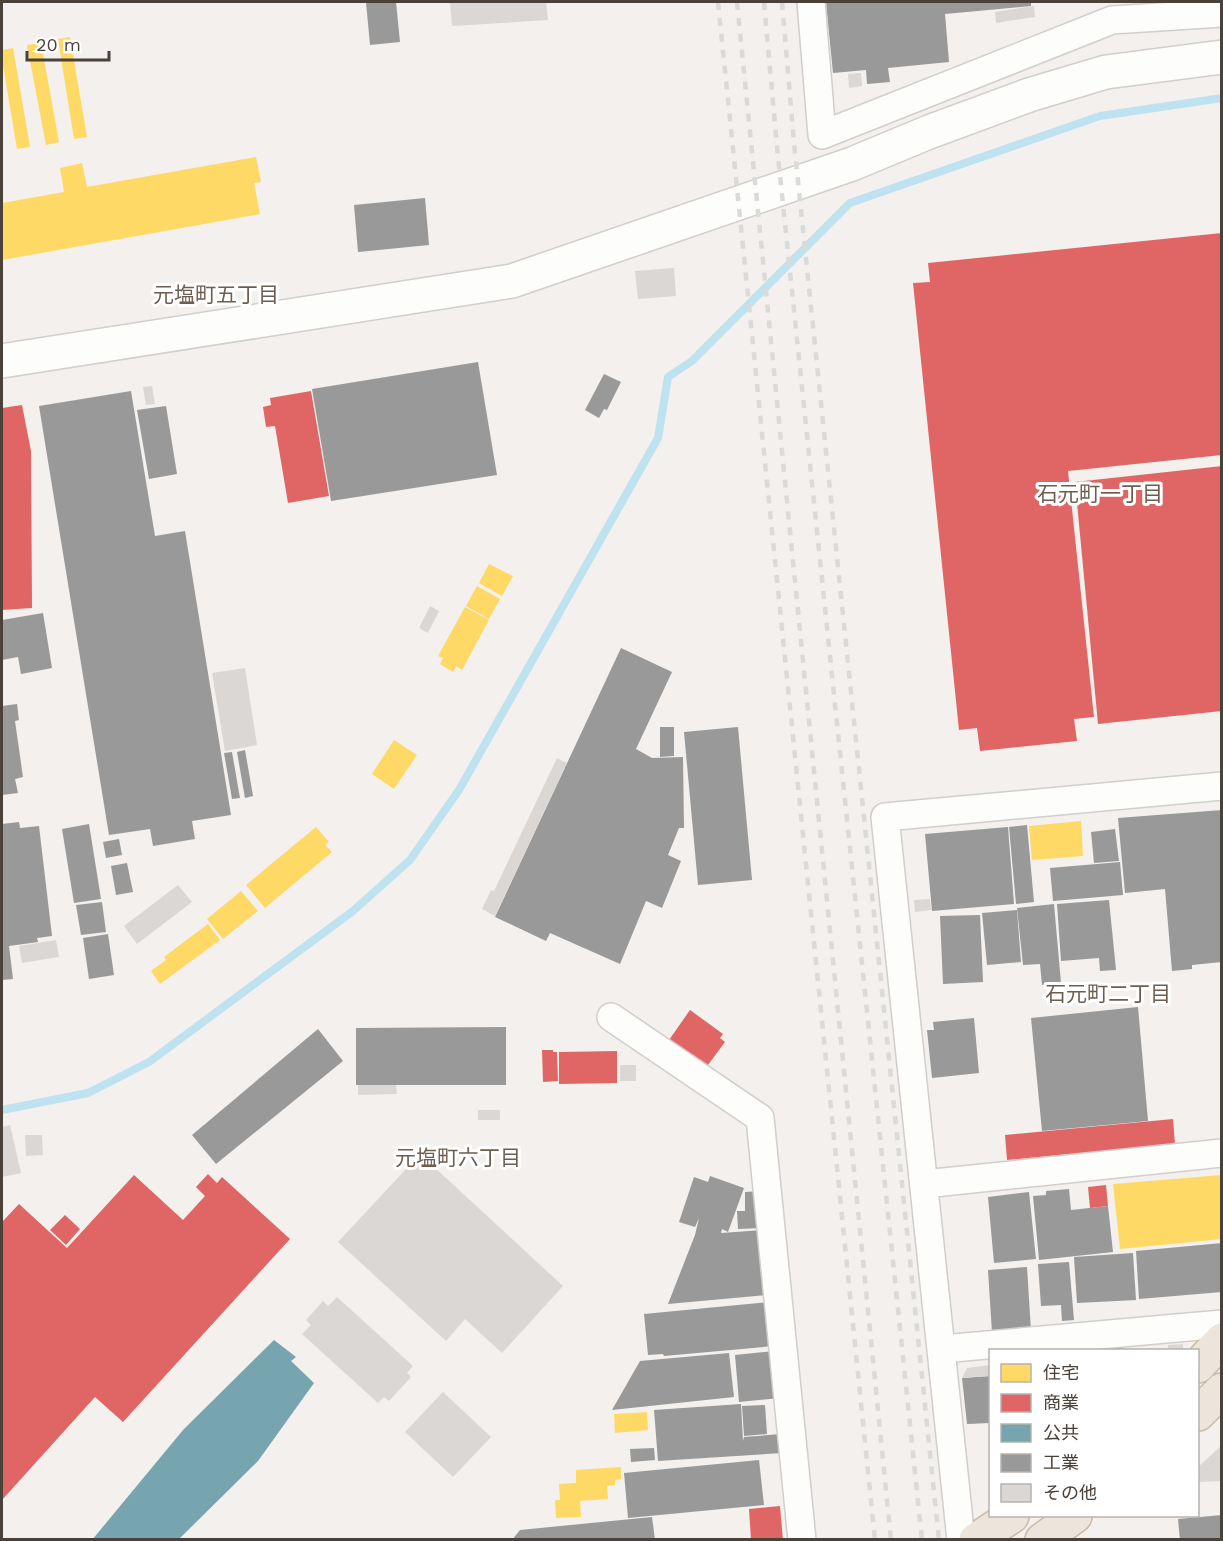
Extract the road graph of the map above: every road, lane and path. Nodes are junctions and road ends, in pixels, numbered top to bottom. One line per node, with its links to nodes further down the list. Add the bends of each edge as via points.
1 (811, 2): 2 (street, via 822,135 1112,20)
2 (1221, 13)
3 (1221, 57): 4 (street, via 1106,72 1029,95 852,164 512,281)
4 (2, 362)
5 (1221, 786): 8 (street, via 885,817)
6 (611, 1017): 17 (street, via 760,1118)
7 (1221, 1153): 8 (street)
8 (924, 1184): 11 (street)
9 (1221, 1324): 11 (street)
10 (1221, 1340): 12 (highway)
11 (942, 1349): 18 (street)
12 (1199, 1364)
13 (1221, 1390): 14 (highway)
14 (1199, 1412)
15 (1009, 1517): 19 (highway)
16 (1072, 1517): 20 (highway)
17 (802, 1539)
18 (962, 1539)
19 (976, 1539)
20 (1042, 1539)

